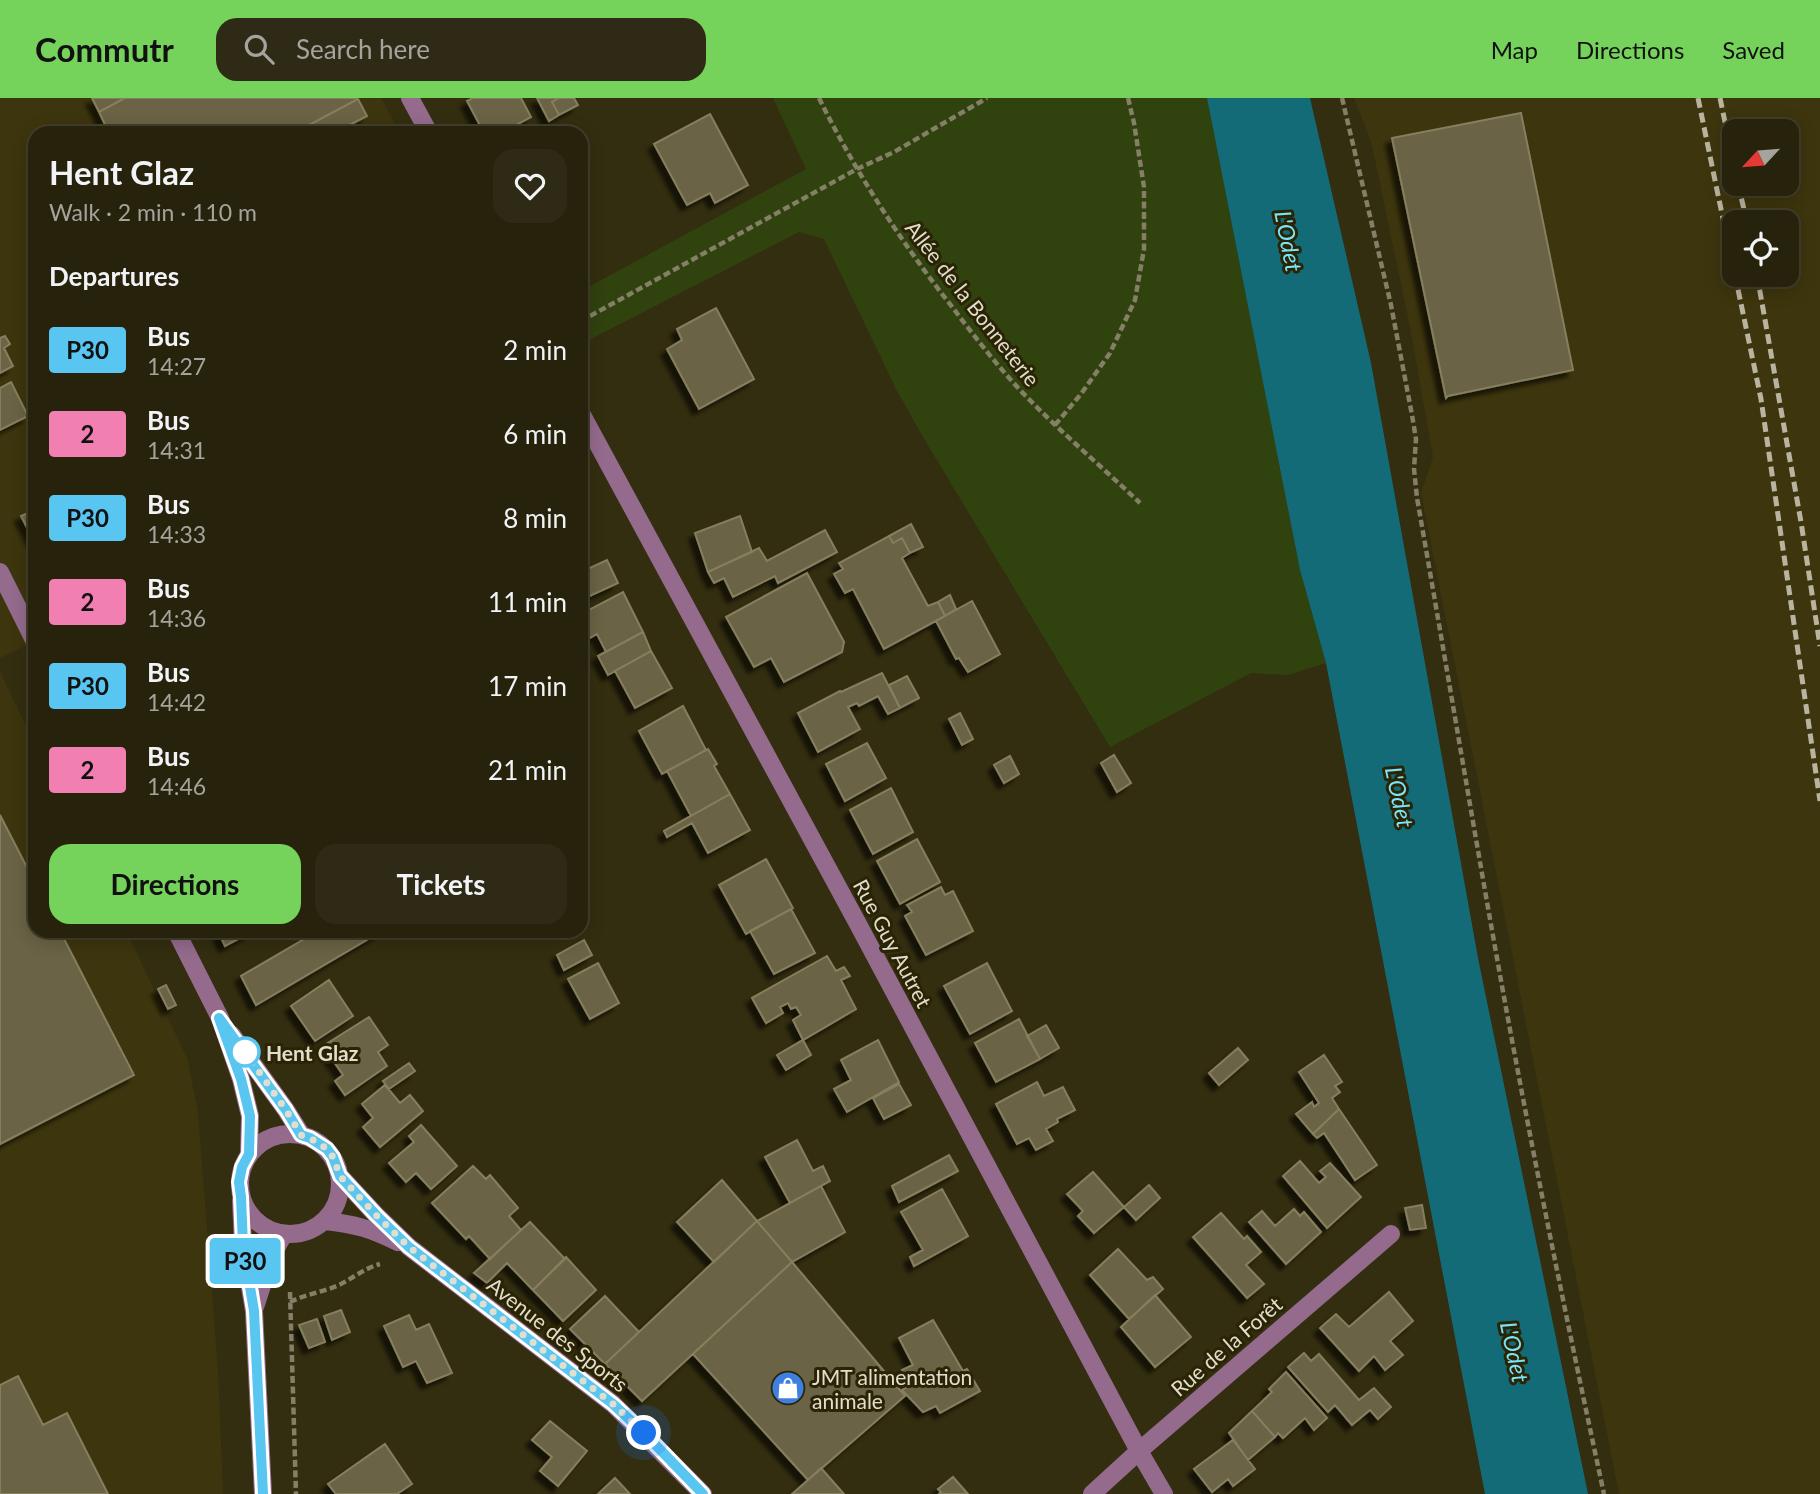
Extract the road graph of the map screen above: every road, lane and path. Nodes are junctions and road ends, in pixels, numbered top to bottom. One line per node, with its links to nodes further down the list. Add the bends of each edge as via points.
1 (410, 98): 6 (street)
2 (819, 98): 7 (path, Allée de la Bonneterie)
3 (987, 98): 7 (path, via 914,142)
4 (1128, 98): 9 (path, via 1144,187 1144,249 1135,300 1110,353)
5 (1342, 98): 34 (path, via 1412,415 1417,498 1479,859)
6 (425, 126)
7 (857, 169): 8 (path); 9 (path, Allée de la Bonneterie, via 929,278 995,362)
8 (588, 317)
9 (1055, 425): 11 (path, Allée de la Bonneterie)
10 (588, 426): 28 (street, Rue Guy Autret)
11 (1140, 503)
12 (0, 572): 13 (street)
13 (28, 628)
14 (179, 938): 15 (street)
15 (219, 1018): 16 (street); 17 (street, via 247,1097)
16 (301, 1135): 17 (street, via 272,1137); 18 (street, via 327,1149)
17 (249, 1154): 19 (street, via 239,1182)
18 (340, 1176): 20 (street, via 335,1209); 23 (street, Avenue des Sports)
19 (241, 1197): 21 (street, via 262,1227); 27 (street)
20 (325, 1222): 21 (street, via 307,1233); 23 (street, Avenue des Sports, via 351,1223)
21 (284, 1234): 27 (street, via 272,1255)
22 (1391, 1234): 28 (street, Rue de la Forêt)
23 (409, 1247): 31 (street, Avenue des Sports, via 613,1404)
24 (375, 1265): 26 (path, via 339,1285)
25 (290, 1283): 26 (path)
26 (290, 1302): 30 (path)
27 (254, 1311): 29 (street)
28 (1139, 1451): 32 (street, Rue de la Forêt); 33 (street, Rue Guy Autret)
29 (263, 1494)
30 (296, 1494)
31 (703, 1494)
32 (1092, 1494)
33 (1164, 1494)
34 (1604, 1494)

